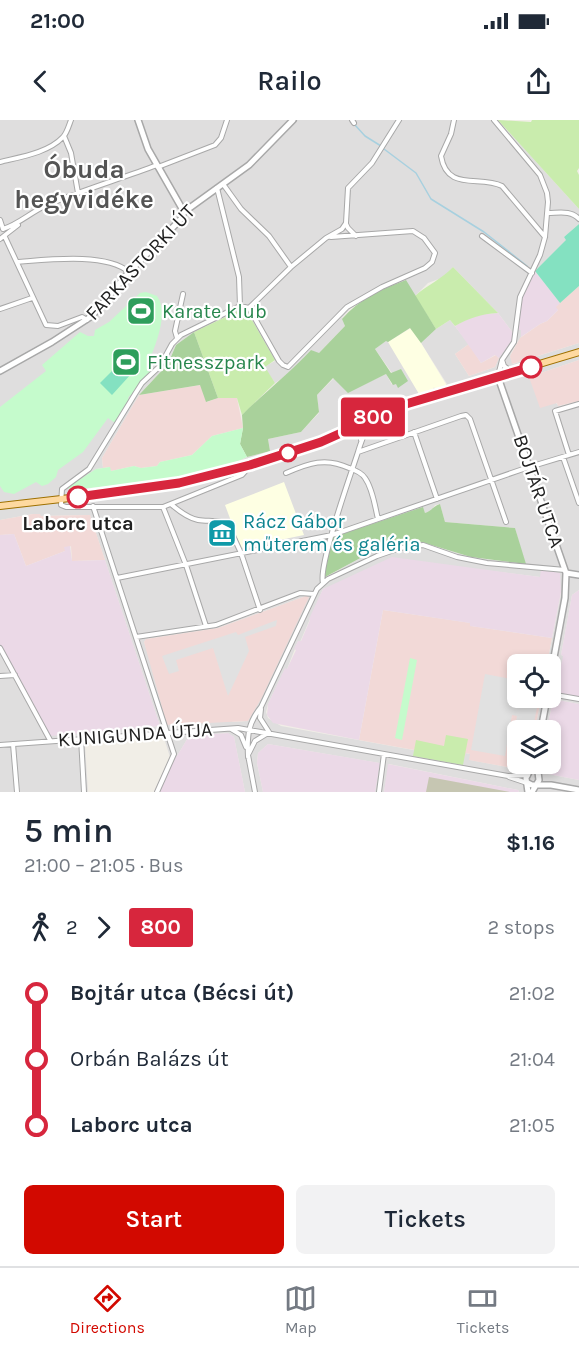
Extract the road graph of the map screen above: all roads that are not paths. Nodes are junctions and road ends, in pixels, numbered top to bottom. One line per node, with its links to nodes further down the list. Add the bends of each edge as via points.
1 (71, 120): 8 (street)
2 (138, 120): 10 (street)
3 (227, 120): 10 (street, via 216,144)
4 (293, 120): 11 (street, FARKASTORKI ÚT, via 249,165)
5 (399, 120): 19 (street, via 372,163 348,188)
6 (454, 120): 22 (street, via 441,156 447,172 459,180 502,186)
7 (494, 120): 15 (street, via 540,175 547,193)
8 (64, 136): 9 (street, via 37,152); 13 (street, via 70,147)
9 (0, 162)
10 (157, 166): 13 (street); 14 (street)
11 (223, 183): 12 (street, FARKASTORKI ÚT); 26 (street)
12 (217, 187): 14 (street, FARKASTORKI ÚT); 31 (street, via 238,277)
13 (78, 193): 18 (street, via 34,210)
14 (184, 212): 27 (street, FARKASTORKI ÚT)
15 (548, 213): 16 (street, via 565,213); 22 (street)
16 (579, 219)
17 (0, 220): 18 (street, via 3,229)
18 (21, 221): 23 (street)
19 (346, 223): 20 (street); 24 (street)
20 (356, 236): 24 (street); 32 (street, via 413,231 426,240 435,255 425,268 347,307 288,367 279,361)
21 (482, 236): 28 (street)
22 (545, 237): 28 (street)
23 (2, 238): 25 (street)
24 (326, 238): 26 (street)
25 (16, 262): 27 (street, via 89,259); 30 (street)
26 (291, 267): 32 (street)
27 (129, 272): 34 (street, FARKASTORKI ÚT)
28 (532, 273): 37 (street, via 520,297 514,342)
29 (183, 294): 35 (street)
30 (32, 298): 33 (street); 34 (street, via 48,326 82,317)
31 (240, 306): 32 (street); 35 (street)
32 (249, 308)
33 (0, 309)
34 (87, 320): 38 (street, FARKASTORKI ÚT)
35 (177, 338): 55 (street, via 160,366 142,383 89,469 62,489)
36 (579, 352): 39 (main road)
37 (502, 360): 39 (street); 40 (street)
38 (0, 371)
39 (513, 372): 40 (main road)
40 (498, 377): 42 (main road, via 435,394); 51 (street, BOJTÁR UTCA)
41 (579, 404): 48 (street, via 555,411)
42 (368, 419): 43 (main road); 45 (street)
43 (356, 425): 45 (street); 50 (main road, via 321,442)
44 (414, 432): 46 (street); 54 (street, via 466,415); 56 (street)
45 (361, 441): 46 (street)
46 (358, 452): 52 (street)
47 (579, 452): 48 (street)
48 (569, 455): 49 (street)
49 (563, 457): 51 (street); 57 (street)
50 (250, 465): 55 (main road, via 179,483); 58 (street, via 242,475)
51 (531, 466): 54 (street); 67 (street, BOJTÁR UTCA)
52 (352, 469): 53 (street, via 324,461); 62 (street, via 368,485); 64 (street)
53 (286, 473)
54 (491, 480): 56 (street); 63 (street)
55 (62, 499): 59 (main road); 60 (street, via 64,507)
56 (437, 499): 62 (street)
57 (579, 503)
58 (172, 505): 61 (street); 65 (street, via 197,520 228,525)
59 (0, 506)
60 (93, 506): 61 (street); 69 (street)
61 (163, 507): 66 (street)
62 (378, 519): 64 (street)
63 (506, 522)
64 (332, 535): 65 (street); 70 (street, via 323,566)
65 (241, 553): 66 (street); 72 (street)
66 (186, 565): 69 (street); 73 (street)
67 (566, 572): 68 (street); 70 (street, via 457,557 418,545 390,551); 76 (street, BOJTÁR UTCA)
68 (579, 575)
69 (117, 578): 74 (street)
70 (323, 583): 71 (street)
71 (314, 594): 72 (street, via 300,593); 81 (street)
72 (260, 610): 73 (street)
73 (206, 626): 74 (street)
74 (136, 637): 84 (street)
75 (0, 648): 77 (street)
76 (555, 654)
77 (15, 675): 78 (street); 87 (street)
78 (0, 676)
79 (561, 696): 80 (street)
80 (579, 699)
81 (261, 707): 83 (street); 85 (street, via 260,718)
82 (228, 728): 83 (street, KUNIGUNDA ÚTJA); 84 (street, KUNIGUNDA ÚTJA); 91 (street, via 241,735)
83 (248, 729): 85 (street, KUNIGUNDA ÚTJA); 91 (street)
84 (166, 732): 86 (street, KUNIGUNDA ÚTJA); 101 (street, via 174,756)
85 (269, 732): 90 (street, KUNIGUNDA ÚTJA); 91 (street, via 255,741)
86 (81, 738): 87 (street, KUNIGUNDA ÚTJA); 100 (street)
87 (50, 740): 88 (street, KUNIGUNDA ÚTJA)
88 (13, 744): 89 (street, KUNIGUNDA ÚTJA); 99 (street)
89 (0, 745)
90 (384, 754): 94 (street, KUNIGUNDA ÚTJA); 103 (street)
91 (248, 757): 102 (street)
92 (529, 774): 94 (street, KUNIGUNDA ÚTJA); 96 (street, via 526,778)
93 (535, 774): 95 (street, KUNIGUNDA ÚTJA)
94 (508, 776): 96 (street, KUNIGUNDA ÚTJA)
95 (538, 776): 96 (street, via 538,781); 97 (street, KUNIGUNDA ÚTJA)
96 (531, 784): 97 (street, KUNIGUNDA ÚTJA); 104 (street)
97 (551, 784): 98 (street, KUNIGUNDA ÚTJA)
98 (579, 790)
99 (17, 792)
100 (84, 792)
101 (157, 792)
102 (255, 792)
103 (379, 792)
104 (530, 792)

